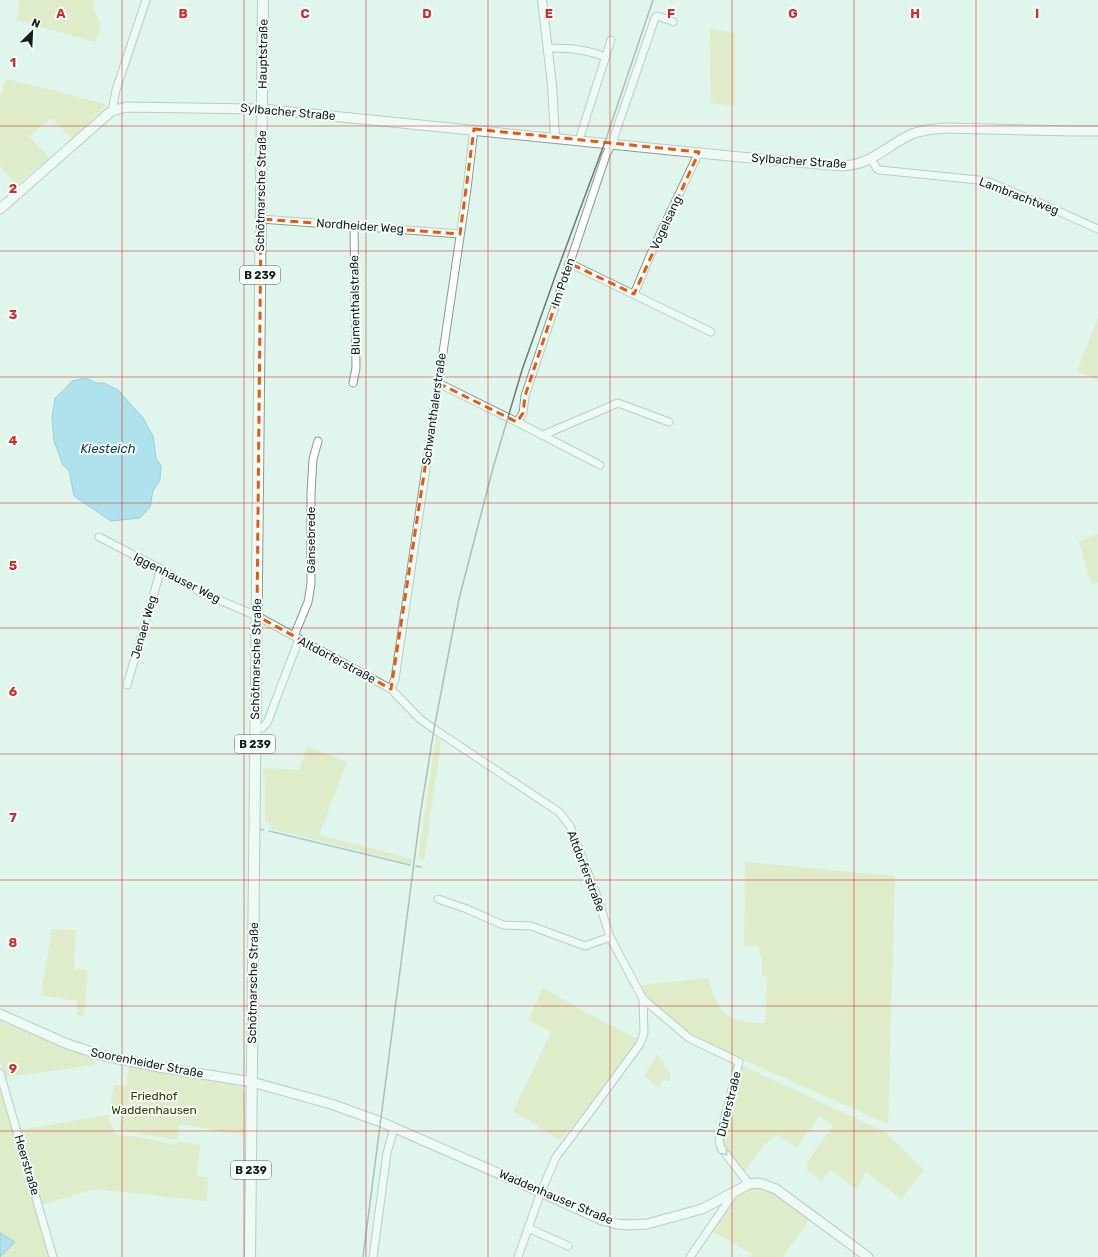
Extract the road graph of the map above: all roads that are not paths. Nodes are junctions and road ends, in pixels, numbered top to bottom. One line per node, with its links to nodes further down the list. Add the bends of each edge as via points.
1 (146, 0): 9 (street, via 116,90)
2 (263, 0): 8 (main road, Hauptstraße / B 239)
3 (542, 0): 6 (street)
4 (673, 22): 14 (street, via 657,16 655,18)
5 (611, 40): 7 (street)
6 (548, 48): 7 (street, via 581,49); 12 (street)
7 (605, 57): 13 (street)
8 (262, 109): 9 (main road, Sylbacher Straße, via 126,107); 10 (main road, Sylbacher Straße); 18 (main road, Schötmarsche Straße / B 239)
9 (112, 111): 17 (main road, Sylbacher Straße)
10 (474, 129): 12 (main road, Sylbacher Straße); 21 (street, Schwanthalerstraße)
11 (1098, 131): 16 (main road, Sylbacher Straße, via 931,129 910,134)
12 (555, 137): 13 (main road, Sylbacher Straße)
13 (579, 140): 14 (main road, Sylbacher Straße)
14 (612, 143): 15 (main road, Sylbacher Straße); 22 (street, Im Poten)
15 (699, 152): 16 (main road, Sylbacher Straße, via 842,166 852,166); 23 (street, Vogelsang)
16 (871, 159): 20 (street, Lambrachtweg, via 880,170 989,182)
17 (0, 209)
18 (261, 219): 19 (street, Nordheider Weg); 34 (main road, Schötmarsche Straße / B 239)
19 (354, 226): 21 (street, Nordheider Weg); 25 (street, Blumenthalstraße, via 356,368)
20 (1098, 229)
21 (460, 234): 26 (street, Schwanthalerstraße)
22 (569, 263): 23 (street); 27 (street, Im Poten, via 525,396 523,414)
23 (634, 294): 24 (street)
24 (711, 332)
25 (353, 383)
26 (438, 383): 27 (street); 37 (street, Schwanthalerstraße, via 395,679)
27 (517, 422): 29 (street)
28 (669, 422): 29 (street, via 618,403)
29 (543, 435): 31 (street)
30 (318, 441): 35 (street, Gänsebrede, via 311,493 311,584)
31 (600, 465)
32 (99, 537): 33 (street, Iggenhauser Weg)
33 (161, 569): 34 (street, Iggenhauser Weg, via 198,591); 36 (street, Jenaer Weg)
34 (257, 616): 35 (street, Altdorferstraße); 44 (main road, Schötmarsche Straße / B 239)
35 (297, 638): 37 (street, Altdorferstraße); 38 (street, Gänsebrede, via 269,718)
36 (127, 684)
37 (391, 689): 40 (street, Altdorferstraße, via 434,730 565,818 598,899)
38 (262, 728)
39 (438, 899): 40 (street, via 503,925 531,926 585,946)
40 (610, 937): 41 (street, Altdorferstraße)
41 (643, 999): 46 (street, Dürerstraße, one-way to 46, via 689,1038 739,1062 719,1140 721,1148); 48 (street, Altdorferstraße, via 644,1032 640,1044 556,1156)
42 (0, 1014): 44 (main road, Soorenheider Straße, via 65,1043 100,1055)
43 (0, 1074): 51 (street, Heerstraße)
44 (252, 1082): 45 (main road, Waddenhauser Straße, via 331,1104); 52 (main road, Schötmarsche Straße / B 239)
45 (394, 1128): 48 (main road, Waddenhauser Straße); 53 (street, via 387,1153)
46 (749, 1184): 47 (main road, Waddenhauser Straße); 56 (main road, via 759,1183 776,1189)
47 (736, 1190): 48 (main road, Waddenhauser Straße, via 702,1209 647,1224 630,1225 602,1220); 55 (street)
48 (541, 1192): 49 (street, Altdorferstraße)
49 (528, 1228): 50 (street); 54 (street, Altdorferstraße)
50 (568, 1246)
51 (53, 1257)
52 (250, 1257)
53 (373, 1257)
54 (518, 1257)
55 (690, 1257)
56 (868, 1257)

